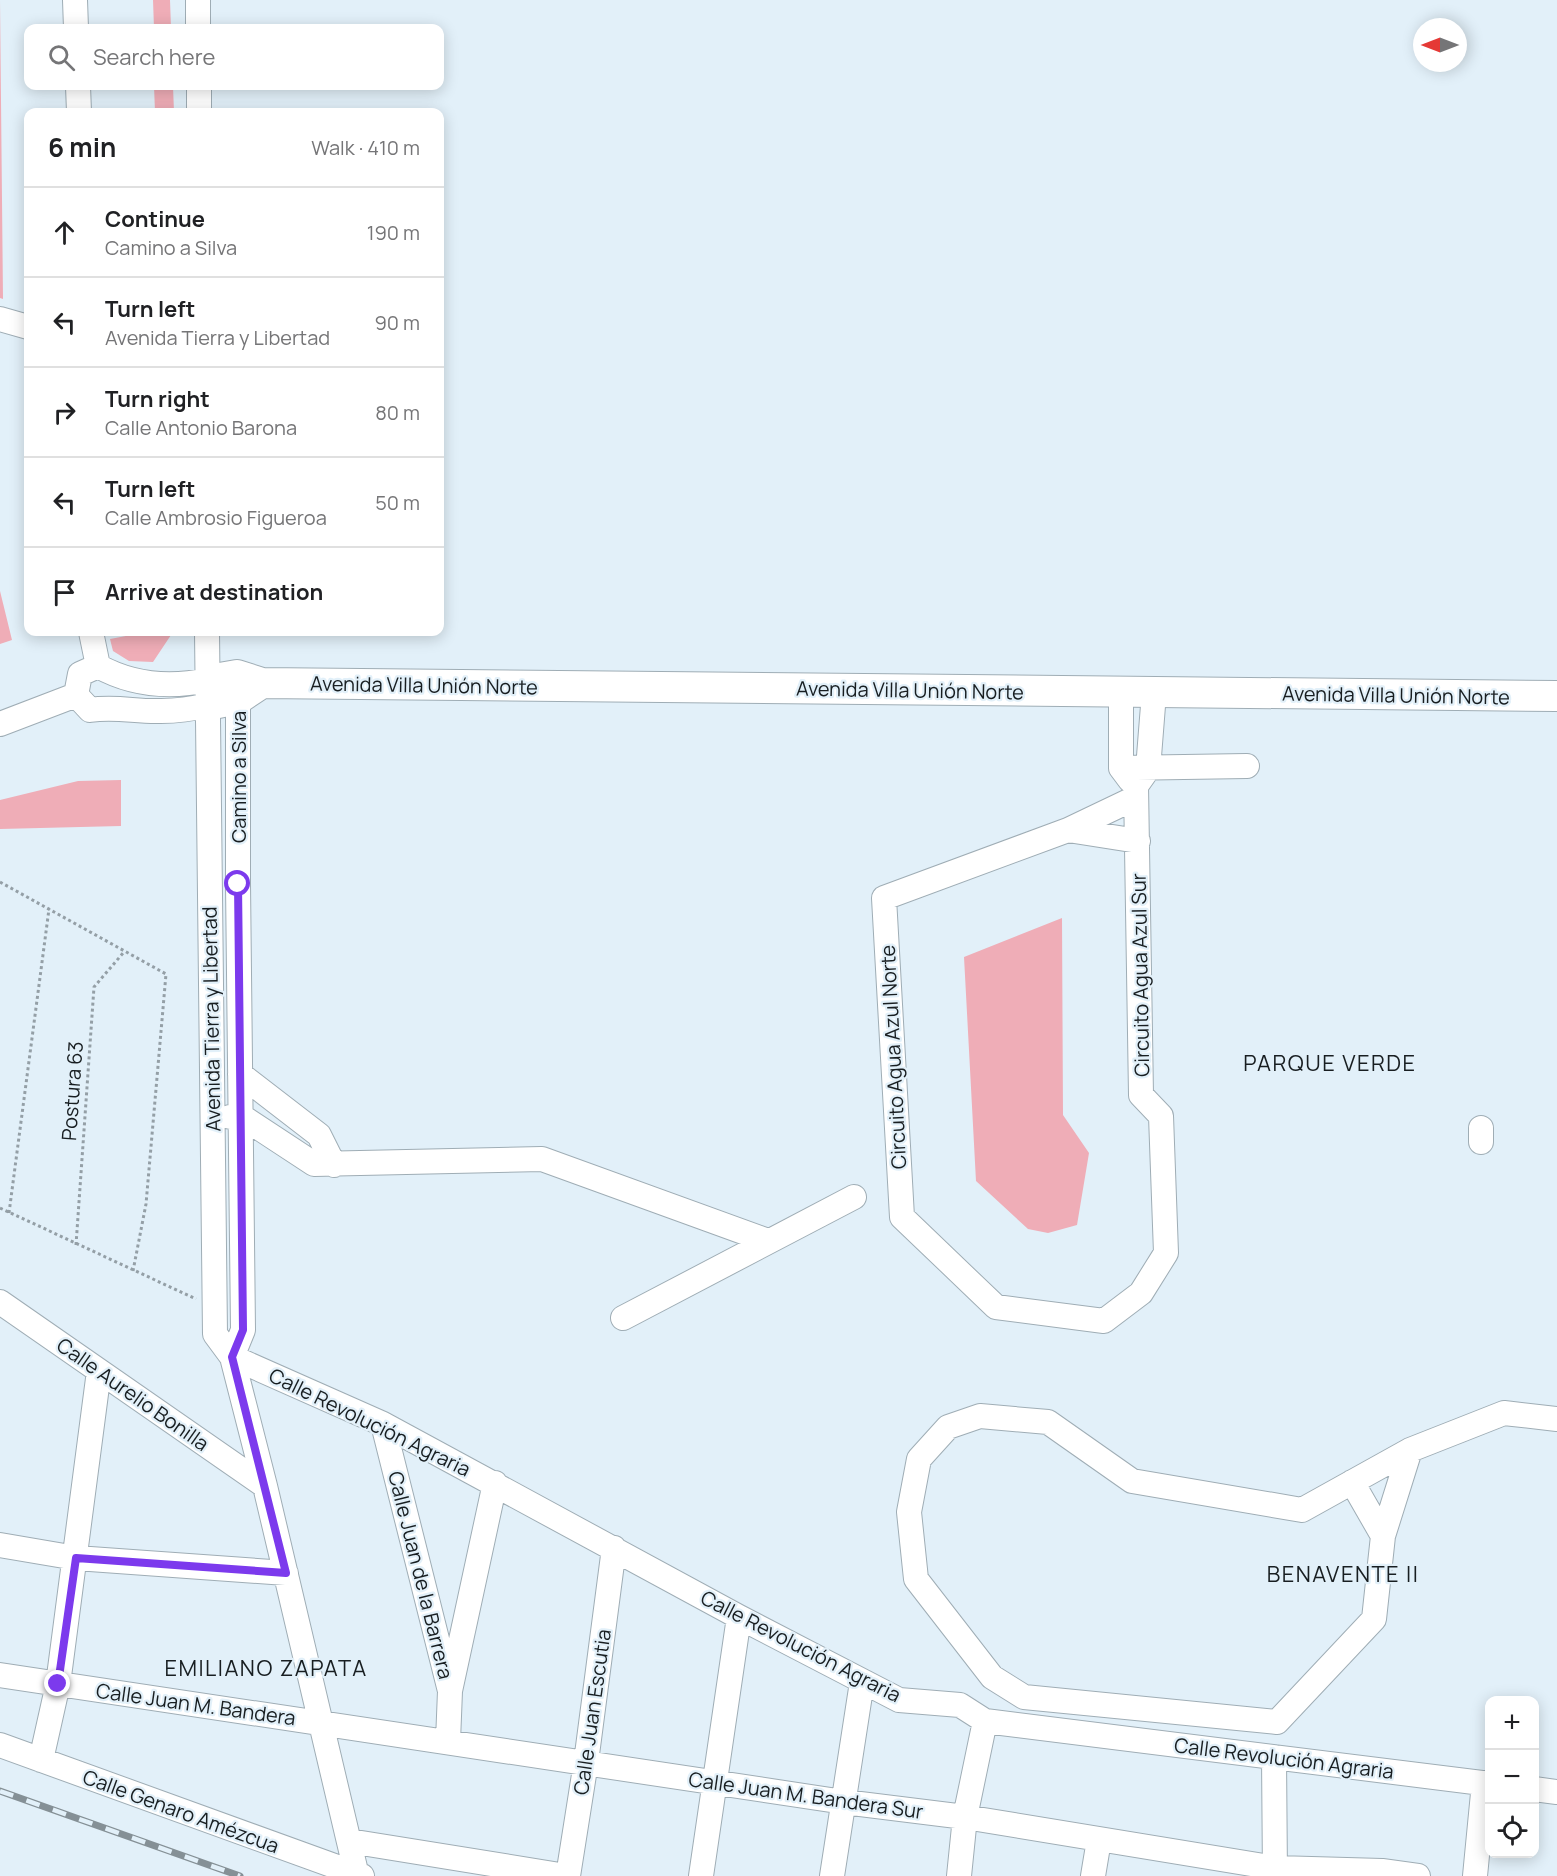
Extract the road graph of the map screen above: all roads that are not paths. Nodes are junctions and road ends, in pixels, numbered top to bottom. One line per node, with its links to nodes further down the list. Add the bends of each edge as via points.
1 (75, 0): 3 (street)
2 (198, 0): 4 (street)
3 (76, 24)
4 (198, 24)
5 (78, 90): 7 (street)
6 (199, 90): 8 (street)
7 (79, 108)
8 (199, 108)
9 (0, 319): 10 (street)
10 (24, 326)
11 (93, 636): 13 (street)
12 (207, 636): 15 (street, Avenida Tierra y Libertad)
13 (108, 671): 15 (street, via 157,684 186,684); 18 (street, via 80,674); 20 (street, via 120,693)
14 (246, 686): 15 (main road, Avenida Villa Unión Norte); 16 (main road, Avenida Villa Unión Norte); 27 (street, Camino a Silva)
15 (208, 692): 20 (street, via 189,709); 26 (street, Avenida Tierra y Libertad)
16 (1121, 692): 17 (main road, Avenida Villa Unión Norte); 23 (street, Circuito Agua Azul Sur)
17 (1154, 693): 19 (main road, Avenida Villa Unión Norte); 23 (street, Circuito Agua Azul Sur)
18 (76, 695): 20 (street, via 90,710); 21 (street)
19 (1557, 696)
20 (110, 707)
21 (0, 724)
22 (1247, 766): 23 (street)
23 (1135, 780): 24 (street); 25 (street, Circuito Agua Azul Sur)
24 (1068, 830): 25 (street); 35 (street, Circuito Agua Azul Norte, via 884,898)
25 (1138, 841): 35 (street, Circuito Agua Azul Sur, via 1141,1095 1161,1116 1166,1253 1141,1293 1104,1321 996,1307)
26 (210, 884): 27 (street); 29 (street, Avenida Tierra y Libertad)
27 (238, 884): 28 (street, Camino a Silva)
28 (239, 1028): 29 (street); 30 (street, Camino a Silva)
29 (211, 1029): 32 (street, Avenida Tierra y Libertad)
30 (240, 1074): 31 (street, Camino a Silva); 33 (street, via 319,1135)
31 (241, 1116): 32 (street); 33 (street, via 314,1164); 39 (street, Camino a Silva, via 243,1330)
32 (213, 1119): 39 (street, Avenida Tierra y Libertad, via 216,1334)
33 (334, 1165): 36 (street, via 542,1159)
34 (854, 1197): 36 (street)
35 (902, 1217)
36 (768, 1241): 38 (street)
37 (1, 1307): 40 (street, Calle Aurelio Bonilla)
38 (623, 1318)
39 (232, 1357): 42 (street, Calle Revolución Agraria); 46 (street)
40 (99, 1371): 46 (street, Calle Aurelio Bonilla); 50 (street)
41 (1557, 1419): 43 (street, via 1504,1413)
42 (383, 1424): 45 (street, Calle Revolución Agraria); 56 (street, Calle Juan de la Barrera)
43 (1410, 1449): 44 (street); 47 (street)
44 (1352, 1482): 47 (street); 47 (street, via 1302,1510 1132,1480 1048,1422 980,1416 948,1427 919,1459 909,1512 916,1579 992,1677 1024,1696 1277,1722 1374,1619)
45 (495, 1484): 49 (street, Calle Revolución Agraria); 56 (street, Calle Juan de la Barrera)
46 (266, 1486): 51 (street)
47 (1383, 1536)
48 (0, 1545): 50 (street)
49 (614, 1548): 52 (street, Calle Revolución Agraria); 63 (street, Calle Juan Escutia)
50 (76, 1558): 51 (street); 55 (street)
51 (286, 1573): 58 (street)
52 (739, 1617): 54 (street, Calle Revolución Agraria); 64 (street)
53 (0, 1675): 55 (street, Calle Juan M. Bandera)
54 (862, 1682): 57 (street, Calle Revolución Agraria, via 899,1700 960,1705); 69 (street)
55 (58, 1684): 58 (street, Calle Juan M. Bandera); 62 (street)
56 (450, 1691): 59 (street, Calle Juan de la Barrera)
57 (985, 1720): 61 (street, Calle Revolución Agraria); 70 (street)
58 (321, 1722): 59 (street, Calle Juan M. Bandera Sur); 72 (street)
59 (448, 1741): 63 (street, Calle Juan M. Bandera Sur)
60 (0, 1745): 62 (street, Calle Genaro Amézcua)
61 (1274, 1757): 65 (street, Calle Revolución Agraria); 73 (street)
62 (41, 1760): 75 (street, Calle Genaro Amézcua)
63 (586, 1762): 64 (street, Calle Juan M. Bandera Sur); 76 (street, Calle Juan Escutia)
64 (716, 1782): 69 (street, Calle Juan M. Bandera Sur); 77 (street)
65 (1485, 1784)
66 (1539, 1790): 67 (street)
67 (1557, 1792)
68 (1485, 1799): 82 (street)
69 (844, 1802): 70 (street, Calle Juan M. Bandera Sur); 78 (street)
70 (965, 1817): 71 (street, Calle Juan M. Bandera Sur); 79 (street)
71 (1099, 1840): 73 (street, Calle Juan M. Bandera Sur); 80 (street)
72 (349, 1841): 75 (street); 76 (street)
73 (1289, 1872): 74 (street, Calle Juan M. Bandera Sur)
74 (1382, 1873): 81 (street, Calle Juan M. Bandera Sur)
75 (358, 1875)
76 (567, 1876)
77 (701, 1876)
78 (832, 1876)
79 (959, 1876)
80 (1093, 1876)
81 (1418, 1876)
82 (1475, 1876)

